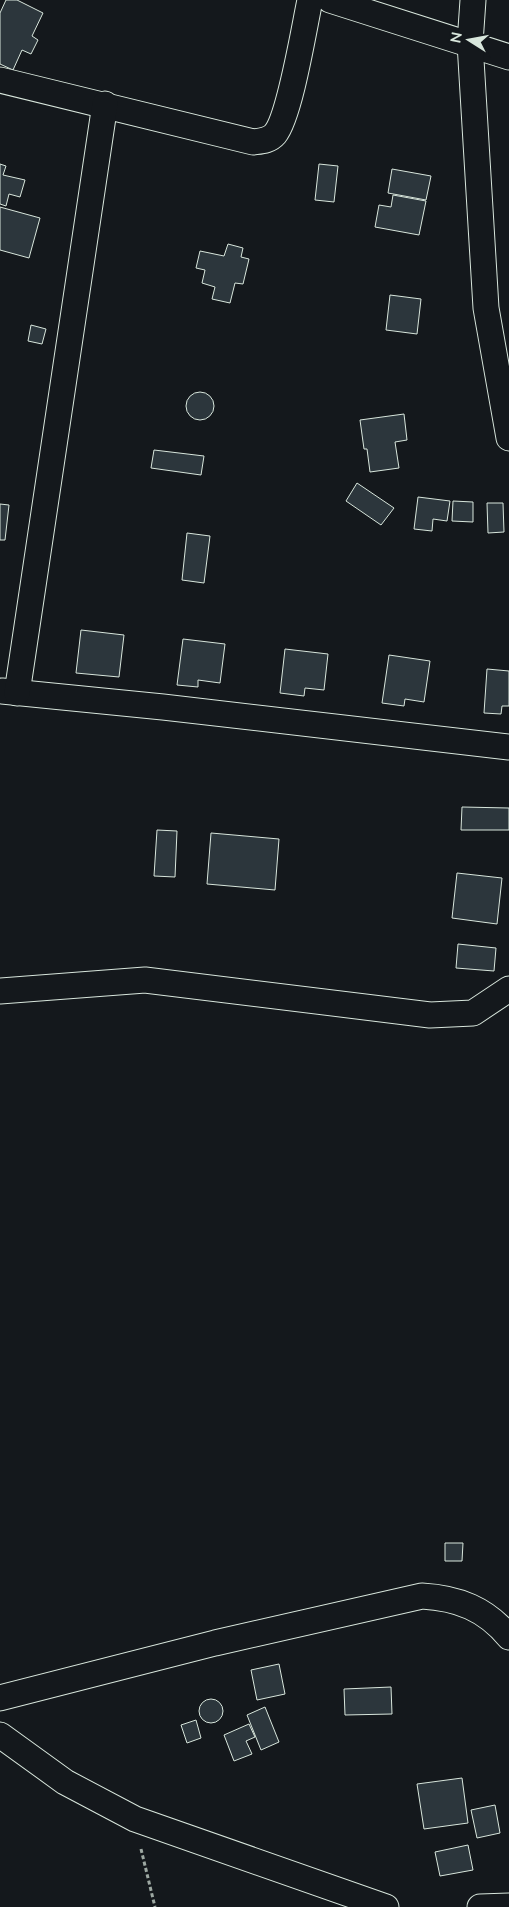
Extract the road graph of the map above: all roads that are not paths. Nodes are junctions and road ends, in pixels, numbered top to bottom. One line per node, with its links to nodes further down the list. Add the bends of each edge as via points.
1 (310, 0): 7 (street, via 286,111 274,136 253,142)
2 (330, 0): 4 (street)
3 (473, 0): 4 (street)
4 (470, 43): 5 (street); 8 (street, via 486,308)
5 (509, 57)
6 (0, 80): 7 (street)
7 (105, 104): 9 (street)
8 (509, 438)
9 (8, 692): 10 (street)
10 (509, 747)
11 (509, 989): 12 (street, via 473,1013 430,1015 145,980)
12 (0, 990)
13 (509, 1638): 14 (street, via 501,1628 472,1607 448,1598 422,1596)
14 (0, 1698)
15 (0, 1735): 17 (street, via 65,1782 134,1819)
16 (509, 1906): 18 (street)
17 (386, 1907)
18 (480, 1907)

